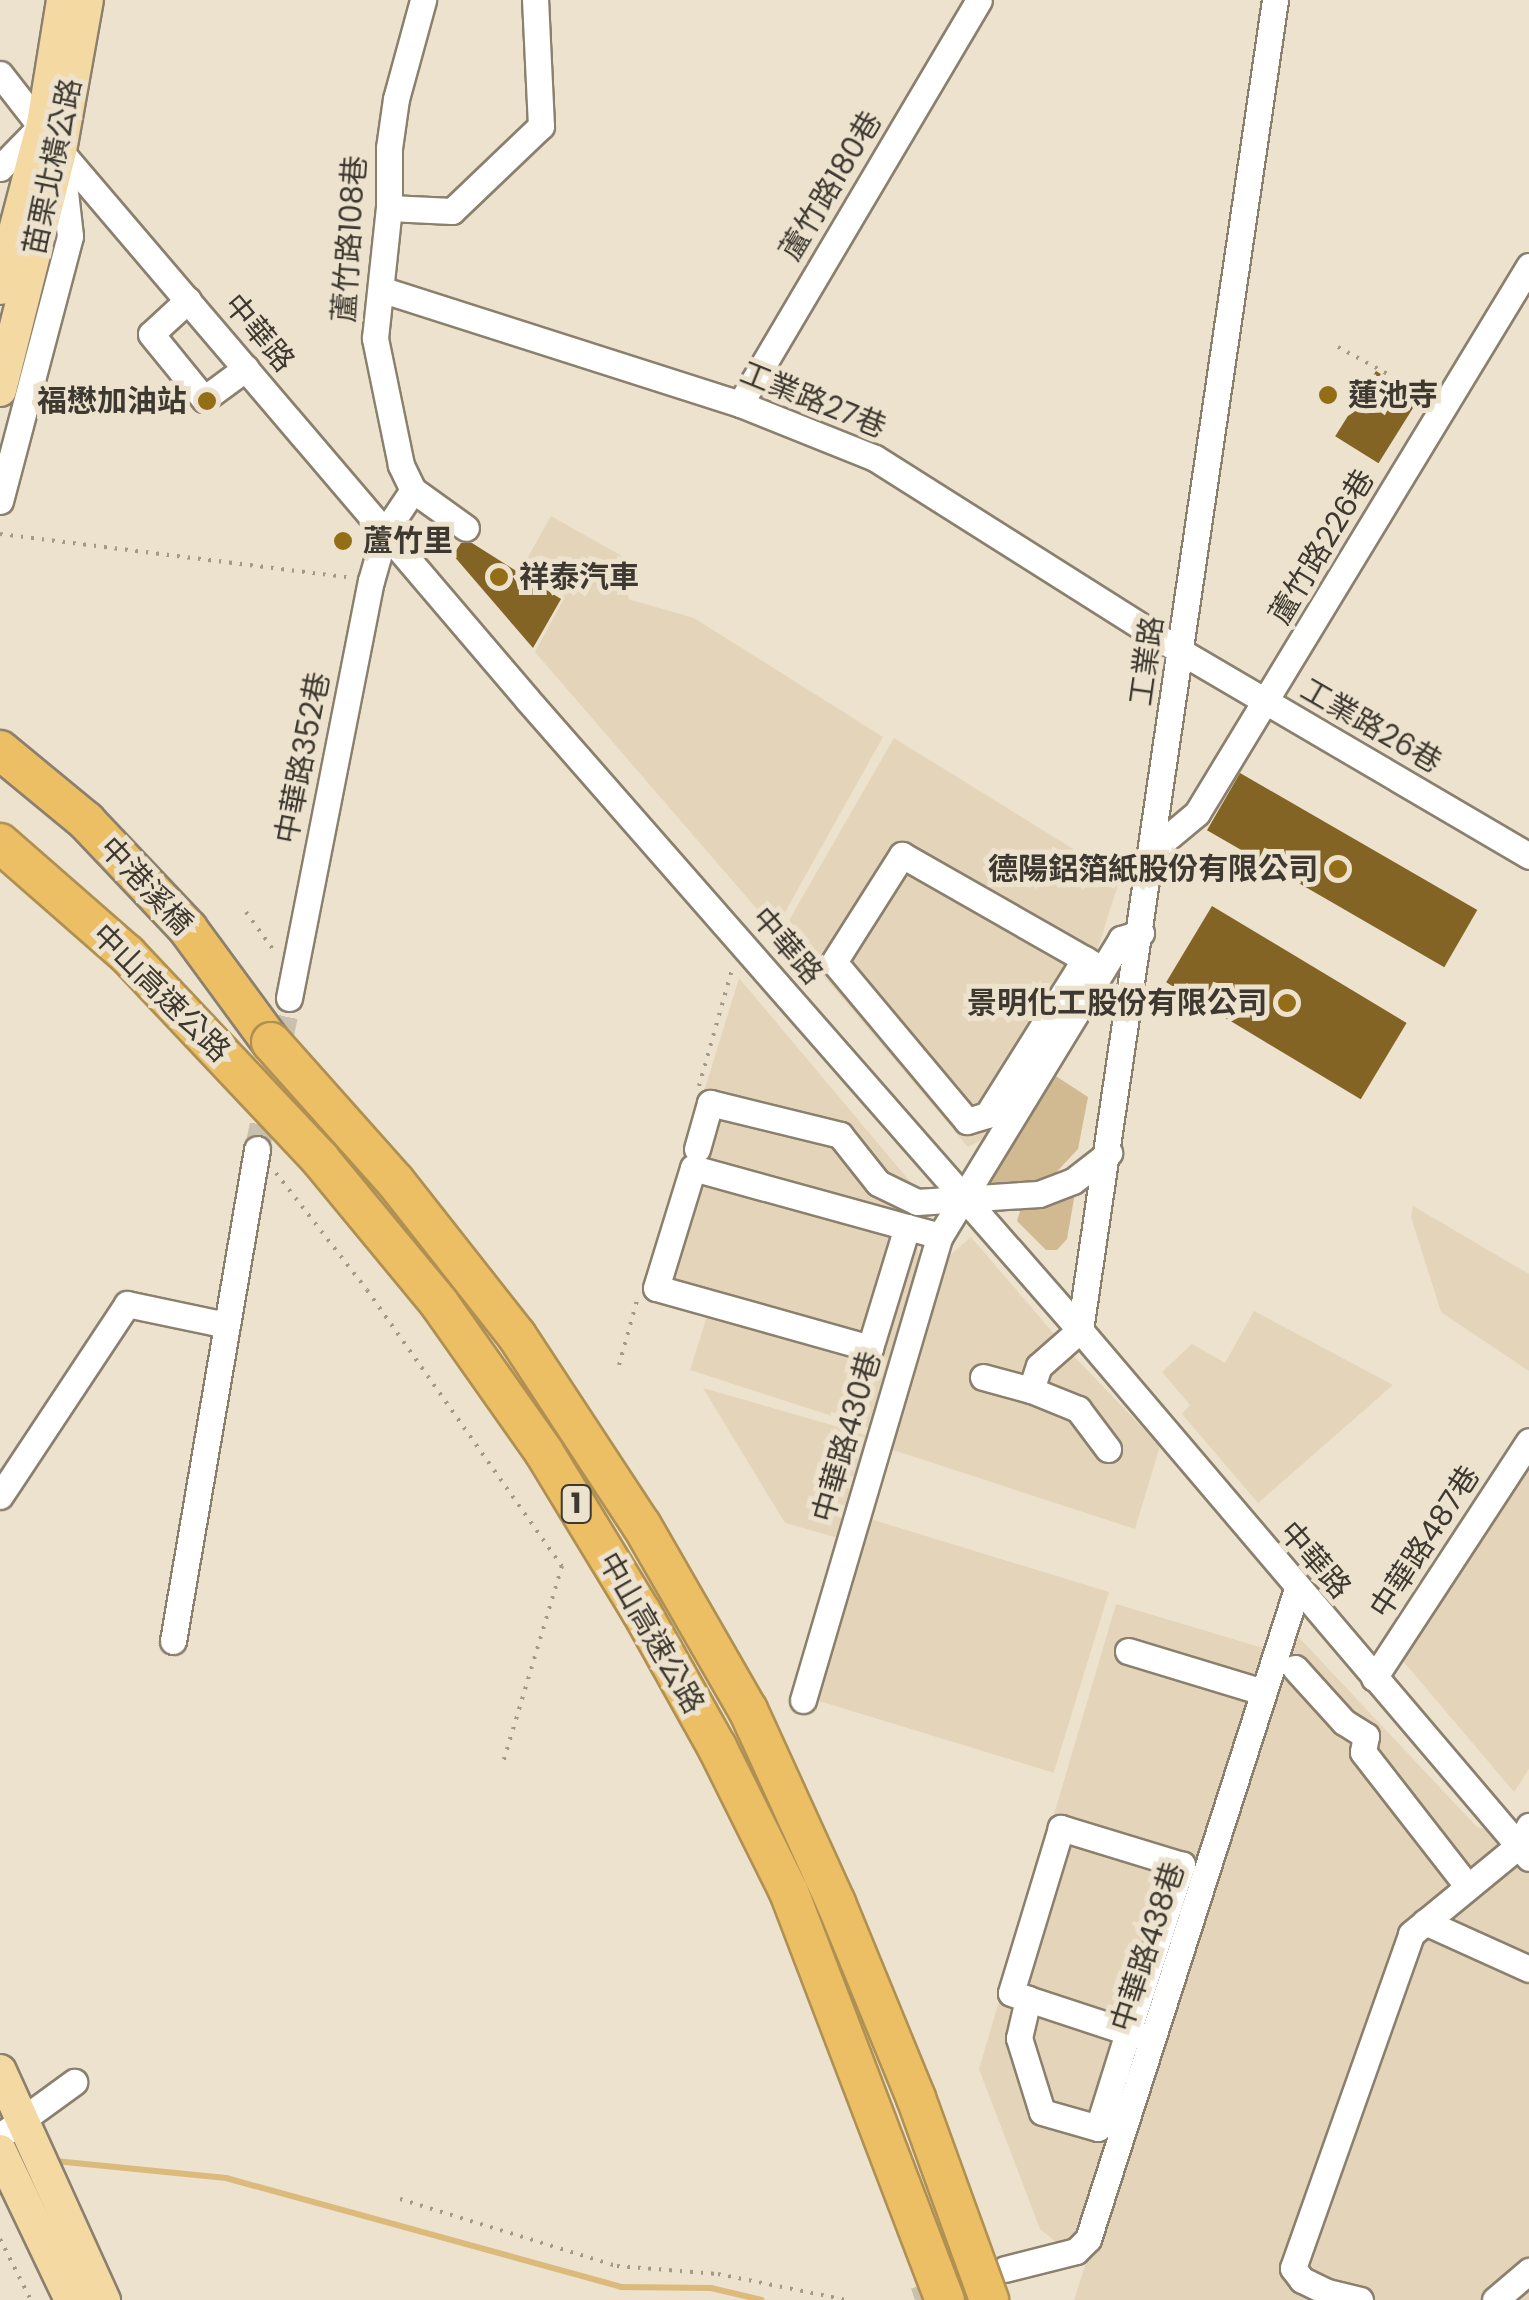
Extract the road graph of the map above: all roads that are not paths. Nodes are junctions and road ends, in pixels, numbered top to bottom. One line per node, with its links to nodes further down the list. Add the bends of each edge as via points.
1 (63, 0): 8 (main road, 苗栗北橫公路)
2 (87, 0): 8 (main road, 苗栗北橫公路)
3 (424, 0): 10 (street, 蘆竹路108巷, via 396,99)
4 (536, 0): 10 (street, via 541,126 452,211)
5 (979, 0): 18 (street, 蘆竹路180巷)
6 (1275, 0): 24 (street, 工業路)
7 (0, 74): 8 (street, 中華路)
8 (51, 137): 9 (street); 11 (street, via 13,178); 13 (main road, 苗栗北橫公路); 15 (street, 中華路); 17 (main road, 苗栗北橫公路); 19 (street, via 59,220); 21 (street, via 70,236)
9 (0, 168)
10 (390, 208): 14 (street, 蘆竹路108巷)
11 (0, 227)
12 (1529, 266): 25 (street, 蘆竹路226巷)
13 (0, 288)
14 (383, 290): 18 (street, 工業路27巷); 20 (street, 蘆竹路108巷, via 376,338)
15 (188, 300): 16 (street, 中華路); 16 (street, via 156,330 209,395)
16 (246, 368): 23 (street, 中華路)
17 (0, 390)
18 (740, 404): 24 (street, 工業路27巷, via 874,458)
19 (0, 443)
20 (413, 490): 22 (street); 23 (street)
21 (0, 501)
22 (466, 528)
23 (385, 532): 32 (street, 中華路352巷); 37 (street, 中華路)
24 (1180, 651): 25 (street, 工業路26巷); 28 (street, 工業路)
25 (1266, 703): 28 (street, 蘆竹路226巷, via 1197,813); 29 (street, 工業路26巷)
26 (0, 750): 33 (highway, 中港溪橋, via 86,821 188,928)
27 (0, 843): 69 (highway, 中山高速公路 / 1, bridge, via 127,954 320,1159 438,1304 544,1452 642,1613 788,1892)
28 (1154, 848): 30 (street, 工業路)
29 (1529, 856)
30 (1141, 933): 31 (street, via 1120,939); 36 (street, 工業路)
31 (1094, 964): 31 (street, via 902,855 834,962 967,1120 987,1115); 37 (street, 中華路430巷)
32 (289, 998)
33 (271, 1042): 65 (highway, 中山高速公路 / 1, bridge, via 395,1181 517,1336 642,1526 748,1710)
34 (697, 1148): 37 (street, via 710,1102 840,1135 878,1183 917,1202)
35 (257, 1149): 40 (street)
36 (1109, 1152): 37 (street, via 1072,1181 1039,1194); 41 (street, 工業路)
37 (965, 1197): 39 (street, 中華路430巷); 41 (street, 中華路)
38 (908, 1226): 38 (street, via 693,1168 656,1288 870,1348); 39 (street)
39 (940, 1236): 53 (street, 中華路430巷)
40 (227, 1325): 46 (street, via 127,1304); 48 (street)
41 (1080, 1330): 43 (street, via 1039,1366); 47 (street, 中華路)
42 (983, 1377): 43 (street)
43 (1031, 1390): 45 (street, via 1078,1410)
44 (1529, 1441): 51 (street, 中華路487巷)
45 (1108, 1448)
46 (0, 1496)
47 (1297, 1588): 51 (street, 中華路); 52 (street, 中華路438巷)
48 (173, 1641)
49 (1128, 1651): 52 (street)
50 (1295, 1668): 55 (street, via 1344,1722 1366,1736 1363,1752)
51 (1374, 1678): 54 (street, 中華路)
52 (1264, 1692): 59 (street, 中華路438巷)
53 (803, 1700)
54 (1525, 1843): 55 (street)
55 (1468, 1887): 56 (street)
56 (1426, 1922): 57 (street); 70 (street, via 1411,1934 1294,2268 1302,2280)
57 (1529, 1969)
58 (1028, 1998): 59 (street); 59 (street, via 1018,2038 1042,2112 1098,2128); 59 (street, via 1011,1993 1061,1828 1182,1865)
59 (1140, 2035): 65 (street, 中華路438巷, via 1088,2239)
60 (0, 2071): 62 (main road)
61 (74, 2082): 62 (street)
62 (11, 2130): 68 (main road)
63 (0, 2151): 67 (main road)
64 (1529, 2271): 66 (street)
65 (997, 2284)
66 (1497, 2299)
67 (71, 2300)
68 (104, 2300)
69 (945, 2300)
70 (1360, 2300)

